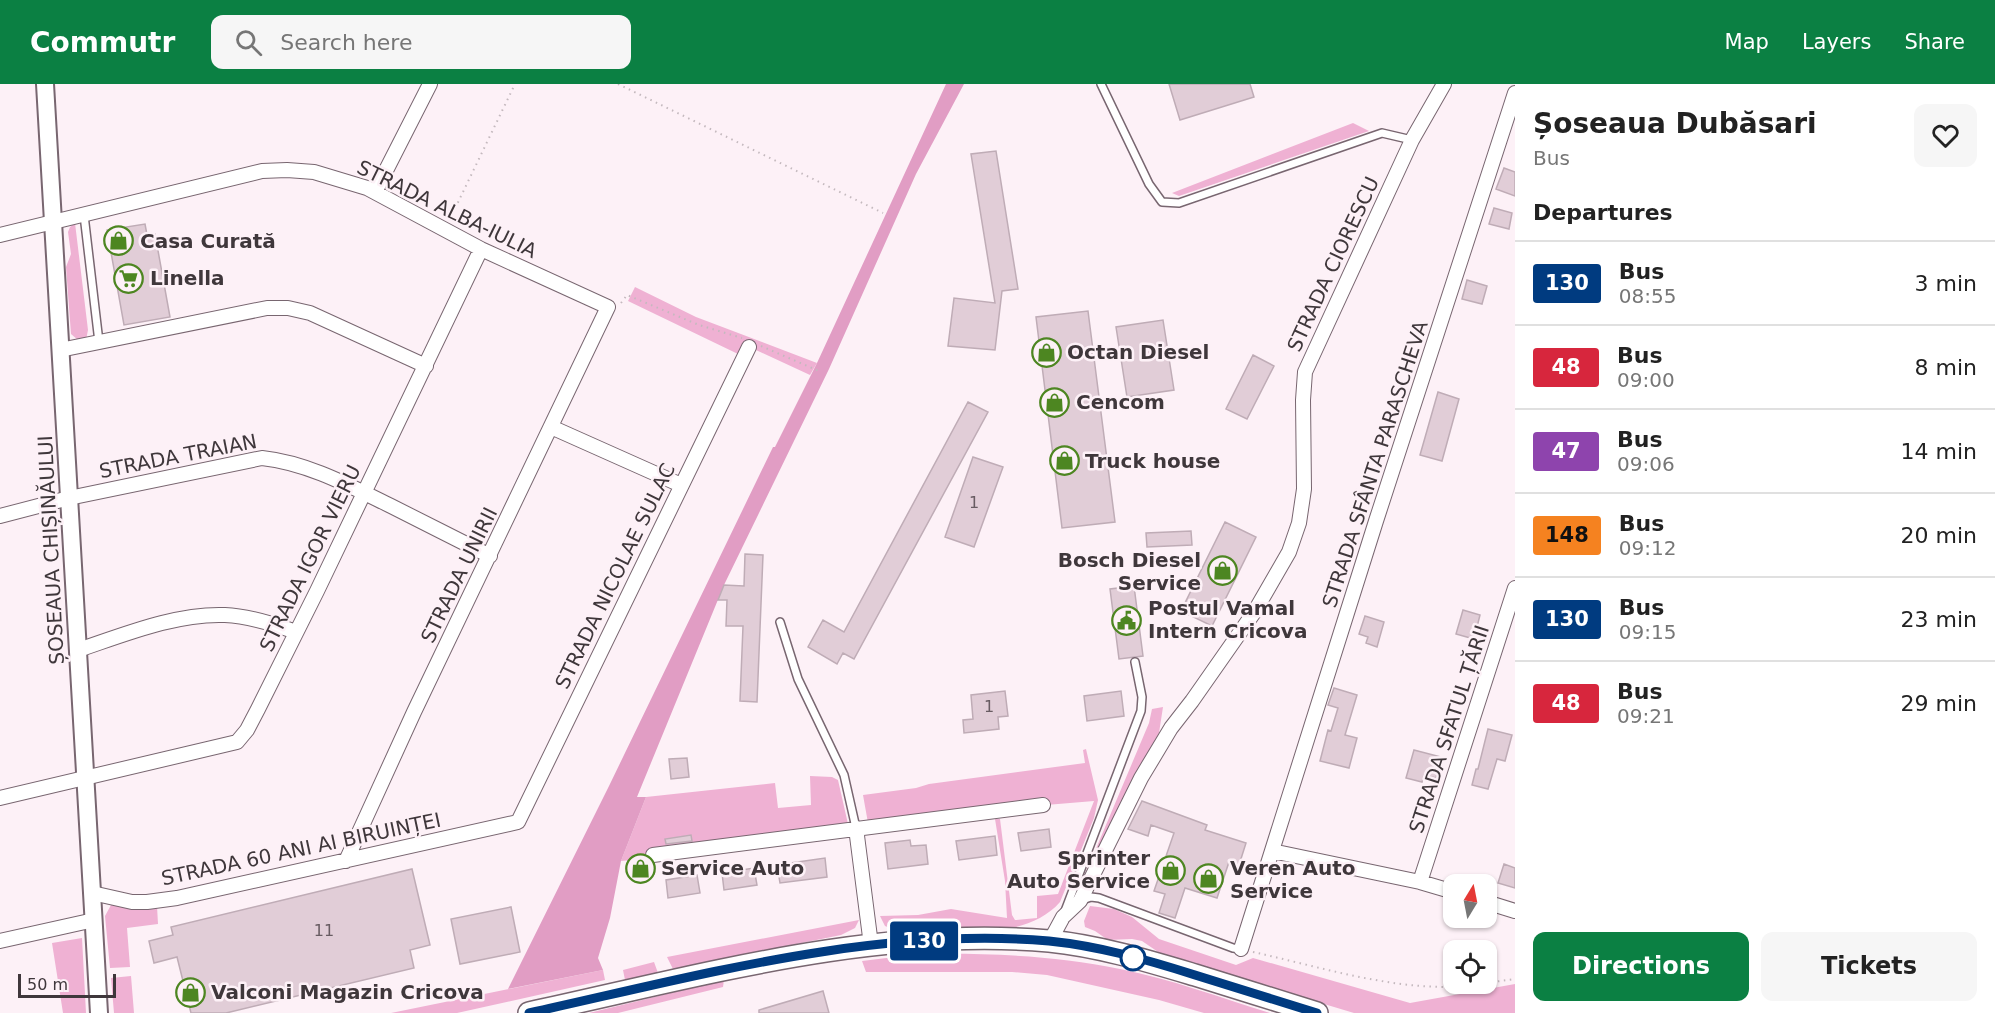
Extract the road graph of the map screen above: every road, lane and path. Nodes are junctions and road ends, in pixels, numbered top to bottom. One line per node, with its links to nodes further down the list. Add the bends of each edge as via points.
1 (45, 84): 12 (street, ȘOSEAUA CHIȘINĂULUI)
2 (430, 84): 9 (street)
3 (515, 84): 13 (path)
4 (618, 84): 10 (path)
5 (1101, 84): 8 (lane, via 1149,184 1162,202 1179,203 1382,133)
6 (1444, 84): 8 (street, STRADA CIORESCU)
7 (1515, 93): 38 (street, STRADA SFÂNTA PARASCHEVA)
8 (1412, 140): 44 (street, STRADA CIORESCU, via 1305,372 1304,489 1299,523 1289,552 1255,611 1171,728 1141,778)
9 (375, 192): 11 (street, STRADA ALBA-IULIA, via 314,172 262,171); 13 (street, STRADA ALBA-IULIA)
10 (883, 213)
11 (84, 215): 12 (street, STRADA ALBA-IULIA); 17 (lane)
12 (52, 223): 14 (street, STRADA ALBA-IULIA); 19 (street, ȘOSEAUA CHIȘINĂULUI)
13 (445, 230): 15 (street, STRADA ALBA-IULIA)
14 (0, 235)
15 (481, 249): 16 (street, STRADA ALBA-IULIA); 20 (street, STRADA IGOR VIERU)
16 (608, 307): 18 (path, via 619,306 627,295); 22 (street, STRADA UNIRII)
17 (99, 342): 19 (street); 20 (street, via 267,308 288,308 310,313)
18 (754, 345): 21 (path); 23 (street, STRADA NICOLAE SULAC)
19 (60, 350): 25 (street, ȘOSEAUA CHIȘINĂULUI)
20 (426, 366): 24 (street, STRADA IGOR VIERU)
21 (819, 371)
22 (551, 427): 23 (street); 27 (street, STRADA UNIRII)
23 (681, 485): 36 (street, STRADA NICOLAE SULAC)
24 (364, 492): 25 (street, STRADA TRAIAN, via 308,468 262,458); 27 (street, STRADA TRAIAN); 30 (street, STRADA IGOR VIERU)
25 (69, 498): 26 (street, STRADA TRAIAN); 31 (street, ȘOSEAUA CHIȘINĂULUI)
26 (0, 516)
27 (490, 556): 40 (street, STRADA UNIRII)
28 (1515, 588): 41 (street, STRADA SFATUL ȚĂRII)
29 (780, 622): 37 (lane, via 798,679 844,775)
30 (296, 632): 31 (street, via 214,615 154,626); 33 (street, STRADA IGOR VIERU, via 247,730 237,742)
31 (78, 650): 33 (street, ȘOSEAUA CHIȘINĂULUI)
32 (1135, 662): 47 (lane, via 1141,711)
33 (85, 779): 34 (street, STRADA IGOR VIERU); 43 (street, ȘOSEAUA CHIȘINĂULUI)
34 (0, 798)
35 (1042, 806): 37 (street)
36 (518, 822): 40 (street, STRADA 60 ANI AI BIRUINȚEI)
37 (856, 828): 39 (street); 51 (street)
38 (1272, 851): 41 (street); 52 (street, STRADA SFÂNTA PARASCHEVA)
39 (653, 855)
40 (346, 861): 43 (street, STRADA 60 ANI AI BIRUINȚEI, via 157,901 132,902)
41 (1420, 882): 42 (street)
42 (1443, 889)
43 (92, 892): 48 (street, ȘOSEAUA CHIȘINĂULUI)
44 (1080, 901): 47 (street, STRADA CIORESCU); 52 (lane, via 1099,898)
45 (1497, 905): 46 (street)
46 (1515, 911)
47 (1063, 916): 50 (street, STRADA CIORESCU)
48 (94, 920): 49 (street); 56 (street, ȘOSEAUA CHIȘINĂULUI)
49 (0, 941)
50 (1050, 941): 51 (main road, via 956,939); 58 (main road, via 1149,962)
51 (871, 945): 57 (main road, via 749,966)
52 (1241, 949): 55 (path, via 1394,983)
53 (1515, 979): 54 (path)
54 (1497, 982)
55 (1443, 987)
56 (99, 1013)
57 (529, 1013)
58 (1317, 1013)

